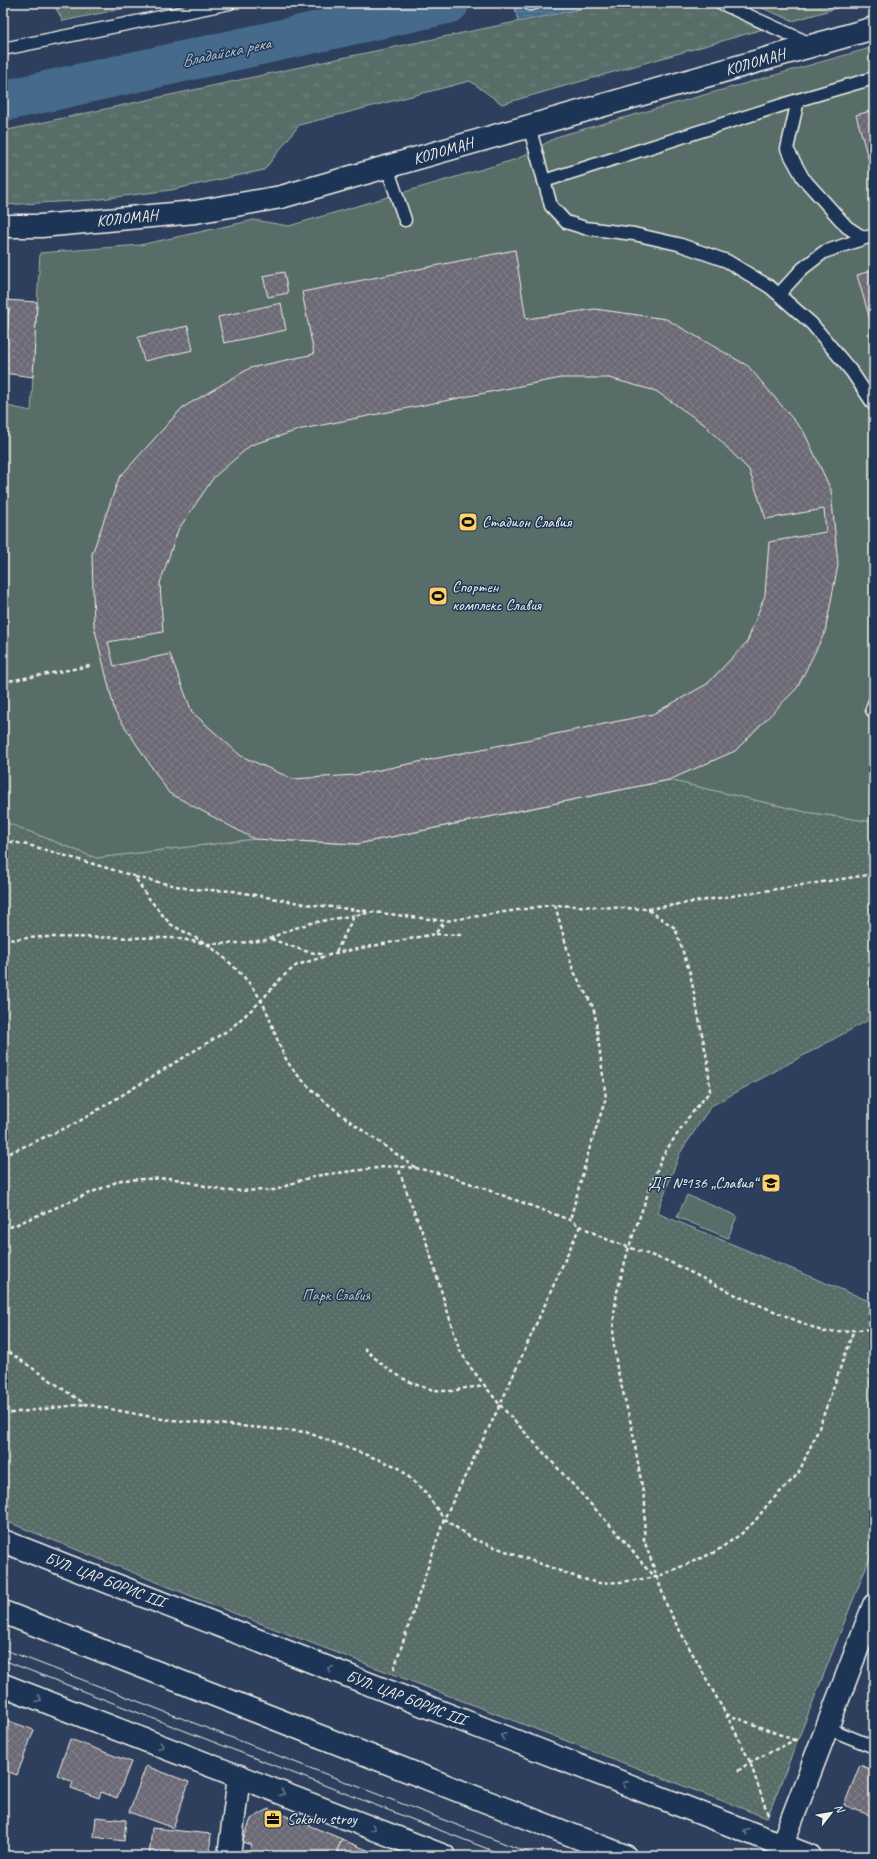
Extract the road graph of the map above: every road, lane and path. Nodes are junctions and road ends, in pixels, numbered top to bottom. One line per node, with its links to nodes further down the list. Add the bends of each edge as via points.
1 (7, 3): 4 (path)
2 (230, 3): 7 (lane)
3 (721, 3): 6 (lane)
4 (3, 10)
5 (874, 28): 6 (street, КОЛОМАН)
6 (814, 45): 10 (street, КОЛОМАН)
7 (3, 49)
8 (874, 78): 9 (lane)
9 (798, 100): 12 (lane); 15 (lane, via 787,149 803,178 847,228)
10 (529, 126): 11 (street, КОЛОМАН); 12 (lane)
11 (387, 167): 13 (lane); 14 (street, КОЛОМАН, via 281,197 195,212 41,226)
12 (544, 181): 16 (lane, via 551,206 566,222 585,228 634,234 678,244 727,261)
13 (405, 220)
14 (3, 226)
15 (869, 236): 16 (lane, via 824,252 802,269)
16 (779, 294): 17 (lane, via 812,324 852,372)
17 (874, 405)
18 (90, 666): 19 (path)
19 (3, 682)
20 (3, 840): 22 (path)
21 (874, 874): 24 (path)
22 (134, 876): 25 (path, via 190,889 233,891); 33 (path, via 170,924)
23 (555, 905): 24 (path); 28 (path); 40 (path, via 573,970 593,1007 606,1098)
24 (647, 909): 43 (path, via 675,928 690,973 708,1064 710,1091 663,1155)
25 (357, 910): 26 (path); 27 (path)
26 (373, 912): 27 (path); 28 (path)
27 (355, 915): 31 (path, via 311,923); 34 (path)
28 (445, 921): 29 (path)
29 (435, 934): 30 (path); 34 (path)
30 (461, 935)
31 (270, 938): 33 (path, via 240,943); 35 (path, via 305,951)
32 (3, 940): 33 (path, via 41,937 175,938)
33 (207, 944): 36 (path, via 238,969)
34 (336, 953): 35 (path)
35 (327, 955): 36 (path, via 297,965)
36 (261, 1000): 37 (path, via 230,1029 78,1122); 39 (path, via 278,1044 294,1071 321,1098 351,1122)
37 (3, 1156)
38 (398, 1167): 39 (path); 42 (path, via 369,1168 321,1175 276,1190 226,1191 170,1178 121,1180); 48 (path, via 426,1241 459,1349)
39 (416, 1168): 40 (path, via 470,1182)
40 (570, 1220): 41 (path)
41 (580, 1226): 43 (path); 50 (path)
42 (3, 1230)
43 (629, 1247): 44 (path, via 670,1262 740,1297 824,1332); 54 (path, via 617,1292 613,1339 645,1504 644,1540)
44 (854, 1329): 45 (path); 54 (path, via 819,1428 798,1474 755,1521 728,1544)
45 (874, 1329)
46 (3, 1348): 49 (path)
47 (364, 1348): 48 (path, via 387,1370 400,1378 433,1390 452,1391)
48 (485, 1386): 50 (path)
49 (85, 1404): 51 (path); 52 (path, via 162,1419 306,1432 398,1467 425,1492)
50 (500, 1405): 52 (path); 54 (path)
51 (3, 1414)
52 (444, 1519): 54 (path, via 473,1539 579,1578 599,1583); 58 (path)
53 (3, 1541): 58 (street, БУЛ. ЦАР БОРИС III, one-way to 53)
54 (657, 1578): 59 (path, via 668,1609)
55 (874, 1605): 60 (street)
56 (3, 1612): 70 (street)
57 (3, 1685): 65 (street, one-way to 65)
58 (385, 1690): 67 (street, БУЛ. ЦАР БОРИС III, one-way to 58)
59 (726, 1714): 61 (path); 63 (path)
60 (828, 1725): 61 (path); 62 (lane); 67 (street)
61 (794, 1740): 63 (path)
62 (874, 1746)
63 (750, 1762): 64 (path); 66 (path)
64 (738, 1771)
65 (239, 1776): 68 (street); 69 (street, one-way to 69)
66 (770, 1818)
67 (782, 1845): 71 (street, БУЛ. ЦАР БОРИС III)
68 (229, 1856)
69 (444, 1856)
70 (625, 1856)
71 (810, 1856)

